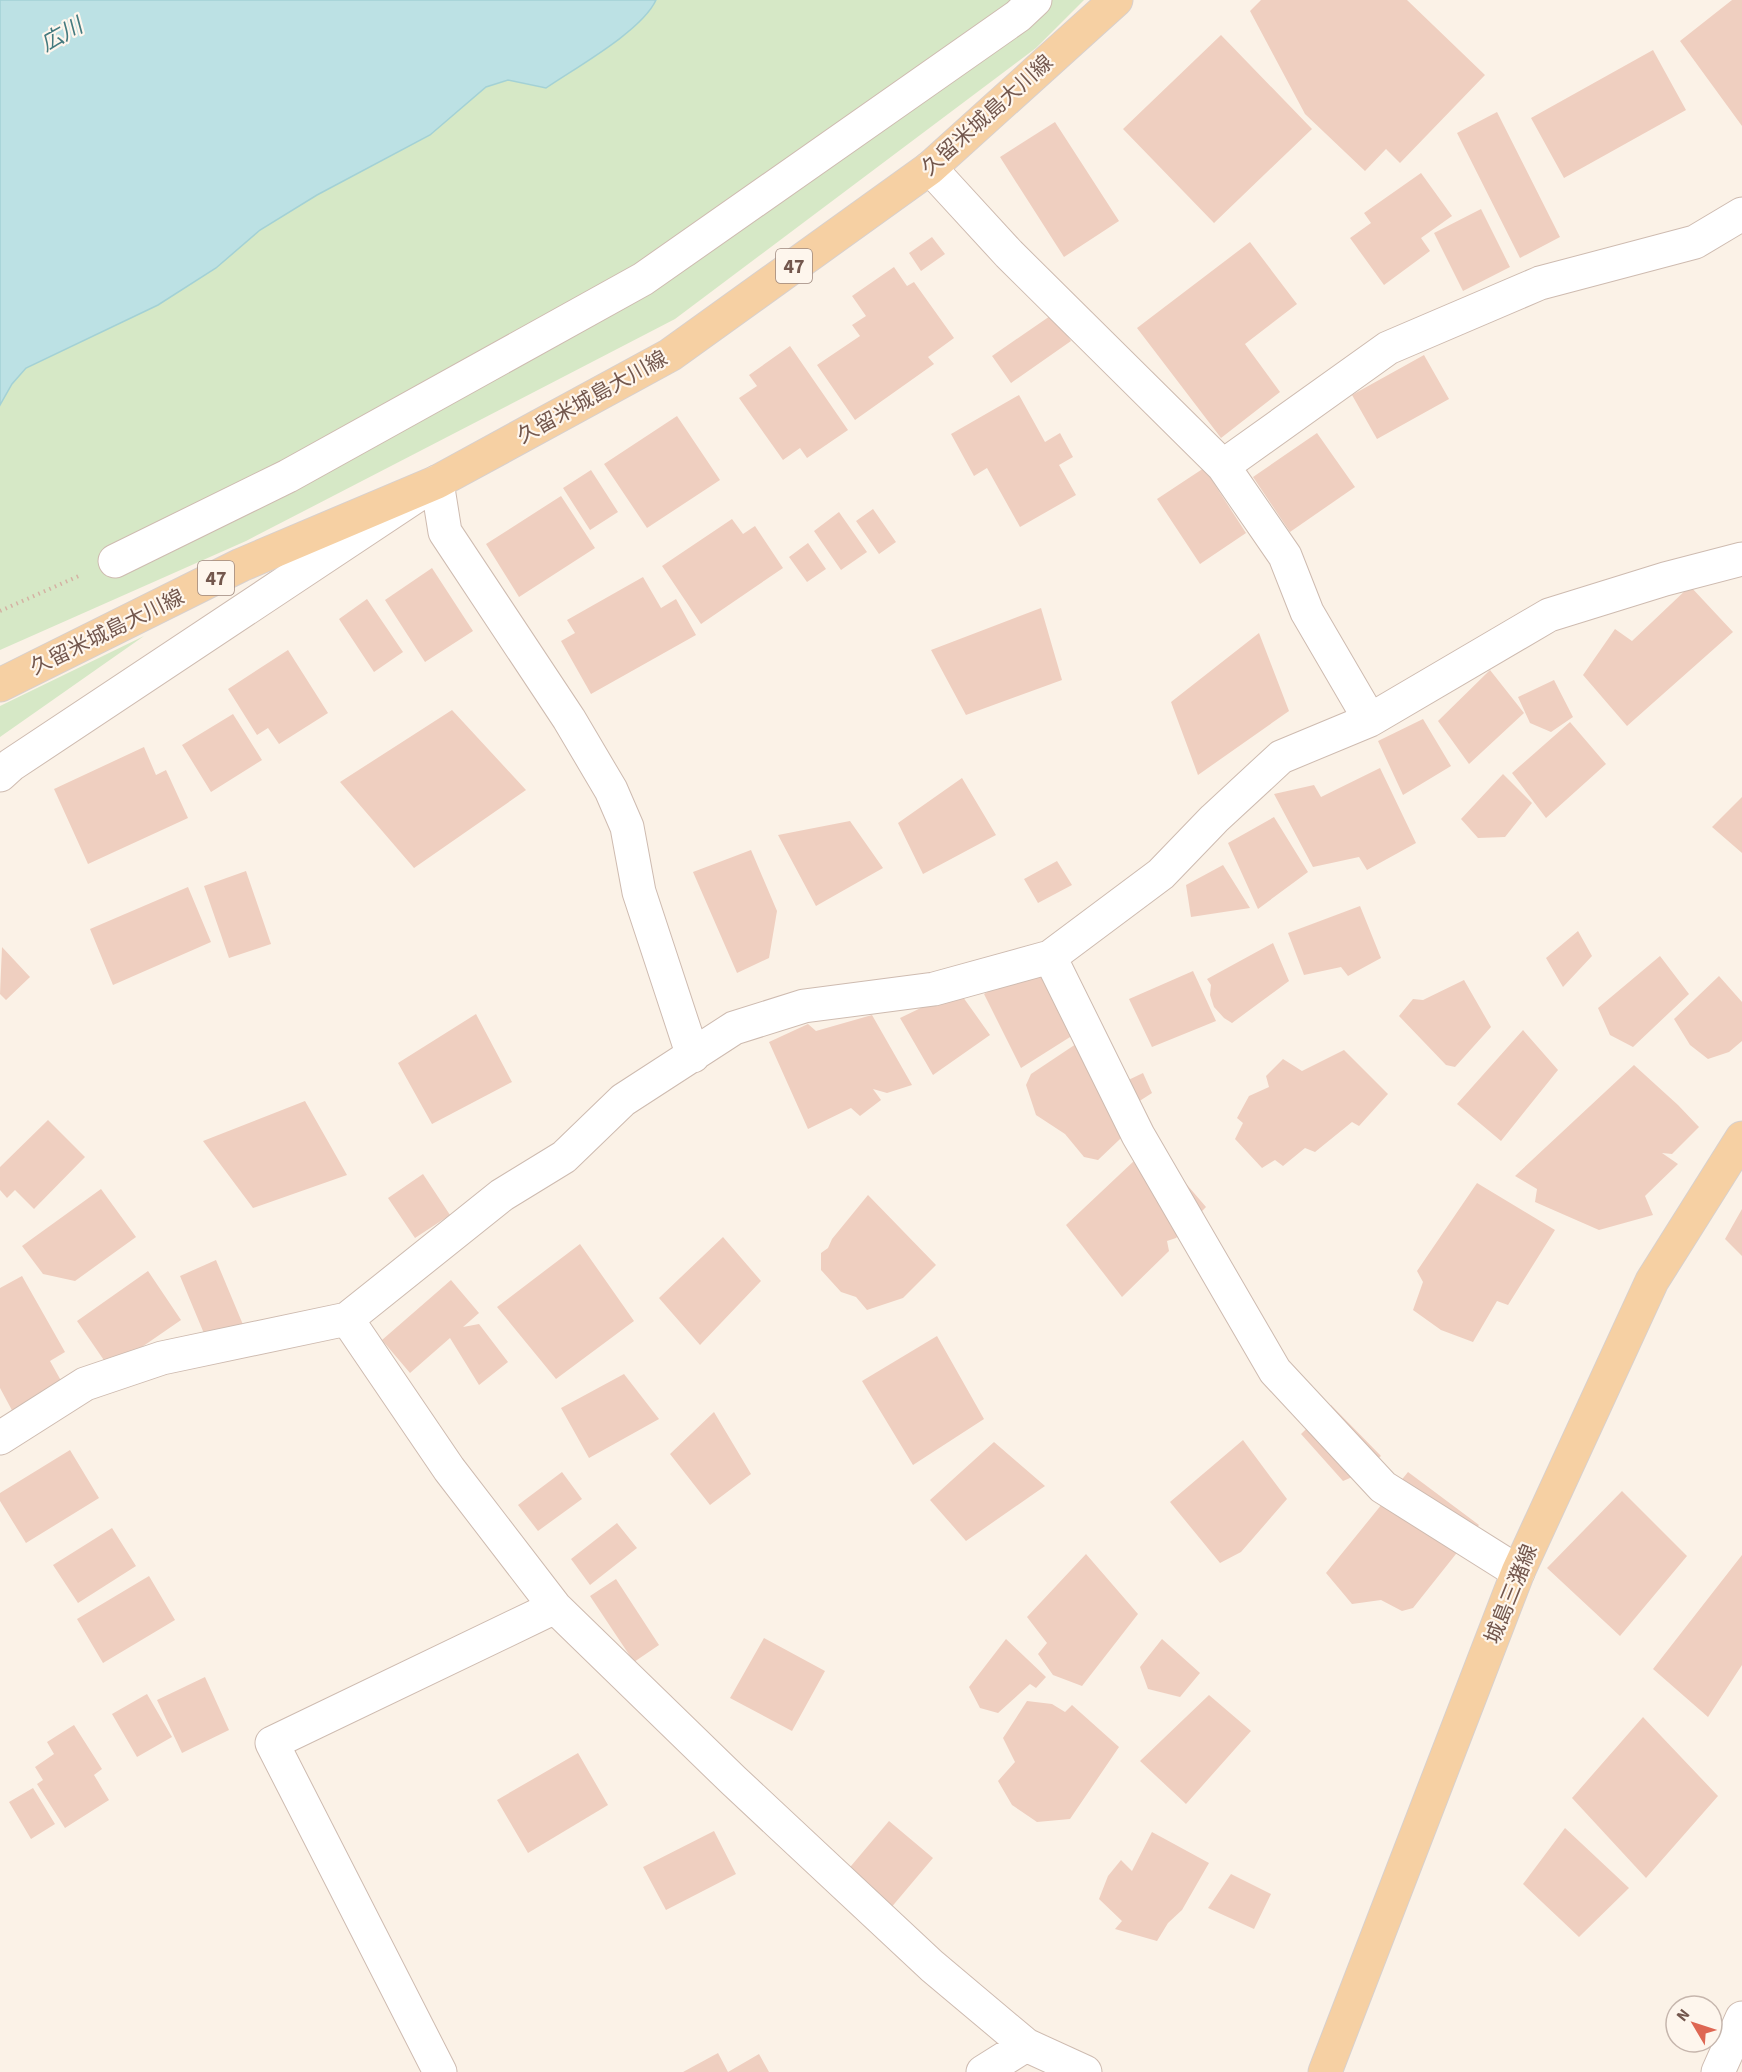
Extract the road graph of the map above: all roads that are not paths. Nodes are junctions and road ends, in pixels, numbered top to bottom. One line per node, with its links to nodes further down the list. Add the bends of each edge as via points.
1 (1035, 0): 8 (street, via 1018,16 643,279 288,476)
2 (1116, 0): 3 (main road, 久留米城島大川線 / 47)
3 (930, 168): 5 (street, via 1009,254); 6 (main road, 久留米城島大川線 / 47, via 670,355)
4 (1742, 214): 5 (street, via 1695,242 1540,283 1388,348)
5 (1223, 466): 10 (street, via 1285,556 1307,612)
6 (437, 482): 9 (main road, 久留米城島大川線 / 47, via 241,565); 11 (street); 13 (street, via 445,532 569,719 611,790 627,827 639,892)
7 (1742, 560): 10 (street, via 1550,615)
8 (115, 561)
9 (0, 685)
10 (1370, 720): 12 (street, via 1281,757 1161,874)
11 (0, 775)
12 (1050, 957): 13 (street, via 934,989 804,1006 734,1028); 17 (street, via 1138,1135 1275,1371 1383,1487)
13 (693, 1056): 15 (street, via 623,1100 564,1157 502,1195)
14 (1742, 1137): 17 (main road, 城島三潴線, via 1652,1281)
15 (347, 1318): 16 (street, via 162,1358 85,1384); 18 (street, via 448,1469)
16 (0, 1438)
17 (1518, 1572): 24 (main road, 城島三潴線)
18 (555, 1607): 20 (street, via 932,1966); 21 (street, via 272,1743)
19 (1741, 2022): 25 (street)
20 (1026, 2045): 22 (street); 23 (street)
21 (440, 2072)
22 (983, 2072)
23 (1085, 2072)
24 (1325, 2072)
25 (1718, 2072)

